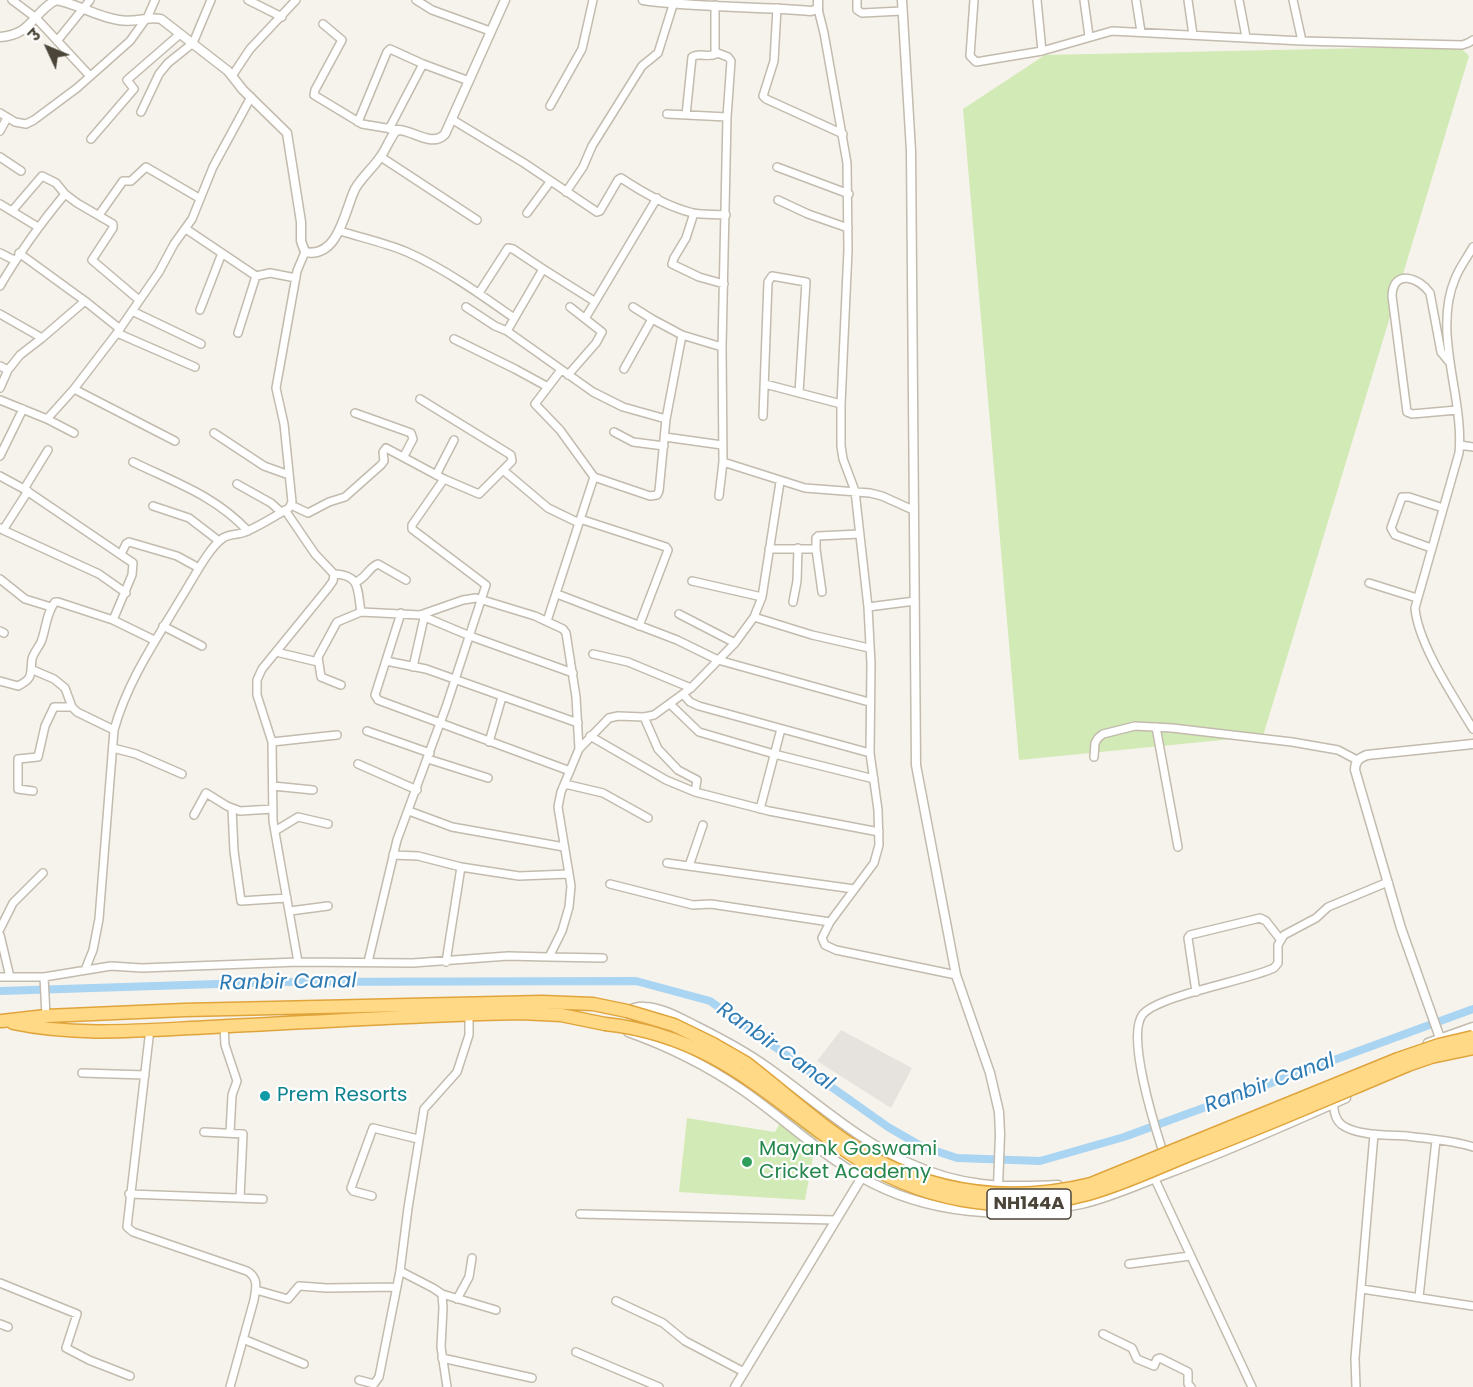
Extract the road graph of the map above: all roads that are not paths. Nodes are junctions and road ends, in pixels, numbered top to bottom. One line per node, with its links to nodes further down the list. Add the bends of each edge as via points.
1 (12, 0): 30 (street)
2 (56, 0): 27 (street); 30 (street)
3 (90, 0): 27 (street)
4 (155, 0): 31 (street)
5 (211, 0): 43 (street)
6 (248, 0): 29 (street)
7 (296, 0): 29 (street)
8 (416, 0): 33 (street)
9 (505, 0): 33 (street)
10 (593, 0): 51 (street, via 582,49)
11 (643, 0): 21 (street)
12 (857, 0): 28 (street, via 862,13)
13 (902, 0): 28 (street)
14 (975, 0): 44 (street, via 970,56 973,61)
15 (1037, 0): 44 (street)
16 (1084, 0): 37 (street)
17 (1136, 0): 34 (street)
18 (1188, 0): 36 (street)
19 (1239, 0): 39 (street)
20 (1293, 0): 42 (street)
21 (654, 1): 24 (street)
22 (696, 2): 24 (street); 25 (street)
23 (818, 4): 26 (street, via 811,11); 62 (street)
24 (673, 5): 69 (street, via 658,53 642,66)
25 (716, 5): 26 (street); 45 (street)
26 (777, 8): 62 (street, via 774,61 763,96)
27 (83, 9): 31 (street, via 118,20); 41 (street)
28 (902, 11): 167 (street, via 911,151)
29 (282, 17): 48 (street, via 250,49)
30 (36, 18): 38 (street, via 18,34); 41 (street)
31 (144, 20): 35 (street, via 161,19); 47 (street, via 130,41)
32 (323, 24): 59 (street, via 342,40 314,95)
33 (490, 31): 49 (street)
34 (1141, 32): 36 (street); 37 (street, via 1112,31)
35 (180, 34): 43 (street); 63 (street, via 126,80 134,89)
36 (1193, 35): 39 (street)
37 (1089, 36): 44 (street)
38 (0, 37)
39 (1246, 37): 42 (street)
40 (1473, 40): 42 (street, via 1462,45)
41 (57, 41): 47 (street)
42 (1302, 41)
43 (194, 44): 48 (street); 52 (street, via 159,74)
44 (1042, 51)
45 (716, 54): 55 (street, via 692,57); 56 (street, via 731,61)
46 (423, 64): 49 (street); 59 (street, via 388,50); 60 (street)
47 (90, 76): 57 (street, via 34,120 26,124)
48 (232, 76): 50 (street)
49 (469, 81): 58 (street)
50 (251, 97): 72 (street); 87 (street, via 287,133)
51 (550, 106)
52 (141, 112)
53 (0, 113): 57 (street)
54 (667, 114): 55 (street)
55 (686, 115): 56 (street)
56 (727, 117): 80 (street)
57 (7, 118): 61 (street)
58 (453, 120): 60 (street, via 438,140); 68 (street)
59 (358, 122): 60 (street)
60 (393, 129): 65 (street)
61 (0, 131)
62 (843, 134): 71 (street)
63 (91, 139)
64 (0, 157): 67 (street)
65 (381, 157): 81 (street); 85 (street, via 357,187)
66 (777, 167): 71 (street)
67 (21, 171)
68 (550, 182): 69 (street); 77 (street)
69 (566, 192): 73 (street, via 598,212 621,178)
70 (65, 194): 76 (street, via 56,183 42,176); 79 (street); 82 (street)
71 (849, 194): 83 (street)
72 (200, 198): 79 (street, via 146,167 131,181 123,181); 84 (street)
73 (657, 198): 78 (street); 100 (street)
74 (778, 200): 83 (street)
75 (0, 204): 76 (street)
76 (12, 211): 82 (street)
77 (526, 213)
78 (694, 213): 80 (street); 95 (street, via 672,264)
79 (99, 215): 98 (street, via 113,228 92,260)
80 (726, 215): 95 (street)
81 (477, 220)
82 (38, 226): 88 (street)
83 (848, 228): 132 (street)
84 (186, 229): 89 (street); 98 (street)
85 (340, 231): 87 (street, via 317,252); 97 (street, via 410,254)
86 (1473, 247): 118 (street, via 1451,290 1447,330)
87 (305, 252): 94 (street)
88 (19, 253): 91 (street); 99 (street)
89 (222, 253): 93 (street); 104 (street)
90 (0, 254): 91 (street)
91 (14, 261): 96 (street)
92 (543, 269): 97 (street, via 508,248); 100 (street); 107 (street)
93 (256, 276): 94 (street, via 270,273); 112 (street)
94 (296, 278): 156 (street, via 276,388)
95 (724, 284): 117 (street)
96 (0, 286)
97 (479, 293): 107 (street)
98 (139, 300): 105 (street)
99 (85, 301): 110 (street); 114 (street)
100 (594, 302): 108 (street)
101 (466, 307): 111 (street)
102 (570, 307): 108 (street)
103 (633, 307): 109 (street)
104 (200, 310)
105 (132, 311): 110 (street); 116 (street)
106 (0, 314): 114 (street)
107 (514, 318): 111 (street)
108 (586, 318): 124 (street, via 602,334)
109 (652, 319): 113 (street); 121 (street)
110 (118, 331): 120 (street); 128 (street)
111 (507, 331): 123 (street)
112 (238, 333)
113 (682, 335): 117 (street); 138 (street)
114 (42, 338): 122 (street)
115 (454, 339): 126 (street)
116 (201, 344)
117 (722, 347): 147 (street)
118 (1450, 363): 134 (street); 134 (street, via 1441,352 1427,288 1416,281 1399,279 1392,296 1407,412)
119 (0, 366): 122 (street)
120 (195, 367)
121 (624, 369)
122 (8, 370): 127 (street)
123 (561, 370): 124 (street); 126 (street)
124 (568, 375): 138 (street, via 608,400)
125 (765, 384): 129 (street); 129 (street, via 769,279 772,276 803,280 806,284); 136 (street)
126 (548, 387): 158 (street, via 535,404 560,430)
127 (0, 388)
128 (74, 389): 137 (street); 144 (street)
129 (799, 393): 132 (street)
130 (420, 399): 154 (street, via 511,455 512,461)
131 (0, 400): 133 (street)
132 (841, 405): 162 (street, via 843,459)
133 (23, 409): 137 (street); 150 (street)
134 (1457, 410): 145 (street)
135 (355, 413): 151 (street, via 412,434)
136 (763, 416)
137 (47, 419): 140 (street)
138 (666, 419): 142 (street)
139 (614, 432): 146 (street, via 633,442)
140 (74, 433)
141 (214, 433): 156 (street, via 264,466)
142 (665, 437): 146 (street); 147 (street)
143 (454, 440): 157 (street)
144 (175, 441)
145 (1460, 445): 148 (street); 165 (street)
146 (664, 446): 158 (street, via 654,496)
147 (722, 446): 153 (street)
148 (1473, 447)
149 (48, 450): 161 (street)
150 (0, 456)
151 (404, 456): 157 (street); 166 (street, via 386,448 383,463 347,496 312,512)
152 (133, 462): 170 (street, via 206,496)
153 (723, 462): 159 (street); 163 (street)
154 (503, 470): 157 (street, via 479,494); 168 (street, via 548,508)
155 (0, 476): 161 (street)
156 (289, 476): 166 (street)
157 (440, 477): 190 (street, via 412,529 483,581 486,585)
158 (594, 477): 168 (street)
159 (780, 482): 162 (street, via 814,490); 175 (street)
160 (237, 484): 166 (street)
161 (26, 490): 169 (street); 177 (street)
162 (855, 491): 167 (street, via 882,496); 171 (street)
163 (719, 496)
164 (153, 506): 172 (street, via 189,518)
165 (1443, 508): 174 (street); 174 (street, via 1402,497 1391,528 1395,535)
166 (286, 509): 170 (street); 179 (street, via 315,554)
167 (913, 510): 192 (street)
168 (580, 521): 187 (street); 203 (street, via 668,550)
169 (2, 529): 186 (street, via 99,574)
170 (248, 531): 172 (street)
171 (859, 534): 176 (street, via 818,536); 193 (street)
172 (219, 541): 178 (street)
173 (798, 548): 175 (street); 176 (street); 191 (street)
174 (1431, 548): 189 (street)
175 (769, 549): 188 (street)
176 (816, 549): 185 (street)
177 (121, 554): 178 (street, via 129,542 177,555); 186 (street, via 134,568)
178 (199, 568): 202 (street)
179 (334, 574): 183 (street, via 348,575); 209 (street, via 328,588)
180 (0, 579): 194 (street, via 25,599)
181 (406, 580): 183 (street, via 376,564)
182 (692, 581): 188 (street)
183 (356, 582): 195 (street)
184 (1369, 584): 189 (street)
185 (822, 592)
186 (126, 593): 200 (street)
187 (557, 594): 201 (street); 203 (street)
188 (762, 597): 199 (street)
189 (1417, 598): 231 (street, via 1417,622)
190 (482, 599): 198 (street, via 469,598); 201 (street); 204 (street)
191 (793, 602)
192 (915, 602): 193 (street); 291 (street, via 916,765)
193 (868, 606): 208 (street)
194 (51, 607): 200 (street, via 58,602); 215 (street, via 33,658)
195 (361, 612): 196 (street); 213 (street, via 337,622)
196 (401, 613): 198 (street); 212 (street)
197 (679, 614): 206 (street)
198 (422, 616): 204 (street); 214 (street)
199 (754, 617): 206 (street); 208 (street)
200 (113, 620): 205 (street)
201 (547, 621): 216 (street, via 566,633)
202 (163, 626): 205 (street); 207 (street)
203 (639, 626): 211 (street)
204 (470, 636): 216 (street); 217 (street)
205 (154, 640): 232 (street)
206 (735, 643): 211 (street)
207 (202, 646)
208 (869, 648): 223 (street)
209 (276, 652): 213 (street); 236 (street, via 256,680 258,703)
210 (593, 654): 220 (street, via 628,662)
211 (718, 660): 220 (street); 223 (street)
212 (386, 661): 214 (street); 228 (street, via 375,695 378,700)
213 (318, 662): 219 (street, via 321,677)
214 (413, 667): 217 (street)
215 (33, 670): 218 (street, via 18,686); 225 (street, via 65,688)
216 (573, 673): 227 (street)
217 (455, 680): 222 (street); 228 (street)
218 (0, 681)
219 (341, 685)
220 (691, 688): 221 (street)
221 (683, 694): 224 (street); 230 (street, via 699,706)
222 (502, 697): 227 (street); 237 (street)
223 (869, 702): 241 (street)
224 (670, 704): 226 (street); 242 (street, via 699,732)
225 (72, 707): 232 (street, via 81,716); 255 (street, via 54,707 38,757 18,759 18,789)
226 (644, 717): 235 (street, via 609,718); 256 (street, via 658,749 678,770 697,780)
227 (578, 723): 240 (street)
228 (439, 724): 237 (street); 243 (street)
229 (1156, 727): 244 (street, via 1136,726 1103,734 1095,743); 245 (street, via 1327,748); 268 (street)
230 (781, 729): 241 (street); 242 (street)
231 (1473, 729)
232 (114, 730): 239 (street)
233 (368, 731): 243 (street)
234 (337, 735): 236 (street)
235 (590, 736): 240 (street); 256 (street)
236 (272, 742): 252 (street)
237 (489, 742): 247 (street)
238 (1473, 744): 245 (street, via 1367,755)
239 (114, 748): 248 (street); 290 (street, via 99,919)
240 (579, 749): 247 (street)
241 (870, 753): 250 (street)
242 (774, 754): 250 (street); 258 (street)
243 (429, 756): 249 (street); 254 (street)
244 (1094, 757)
245 (1357, 760): 275 (street, via 1354,770)
246 (358, 764): 254 (street)
247 (570, 771): 251 (street)
248 (182, 774)
249 (488, 778)
250 (873, 779): 266 (street)
251 (565, 784): 262 (street, via 603,793); 267 (street, via 558,807)
252 (273, 786): 253 (street); 259 (street)
253 (313, 790)
254 (417, 790): 260 (street)
255 (33, 791)
256 (695, 792): 258 (street)
257 (231, 808): 259 (street); 261 (street, via 206,793); 278 (street, via 241,900)
258 (760, 809): 266 (street)
259 (273, 810): 265 (street)
260 (409, 811): 267 (street, via 453,828); 269 (street)
261 (194, 815)
262 (648, 818)
263 (328, 824): 265 (street, via 298,817)
264 (702, 825): 271 (street)
265 (275, 831): 278 (street)
266 (879, 832): 277 (street, via 874,863)
267 (564, 847): 274 (street)
268 (1178, 847)
269 (393, 855): 272 (street, via 418,856); 288 (street)
270 (667, 863): 271 (street)
271 (688, 866): 277 (street)
272 (461, 867): 274 (street, via 519,876); 289 (street)
273 (43, 873): 282 (street, via 13,903)
274 (569, 874): 285 (street, via 569,907)
275 (1388, 882): 284 (street, via 1328,907); 304 (street)
276 (610, 884): 281 (street, via 693,905 711,904)
277 (854, 889): 281 (street)
278 (287, 898): 280 (street)
279 (328, 906): 280 (street)
280 (290, 911): 287 (street)
281 (830, 921): 291 (street, via 822,938 829,949)
282 (0, 929)
283 (0, 935): 293 (street)
284 (1280, 939): 295 (street, via 1274,968); 295 (street, via 1260,918 1190,935)
285 (549, 957): 286 (street); 289 (street)
286 (603, 958)
287 (298, 962): 288 (street); 290 (street)
288 (368, 962): 289 (street)
289 (446, 962)
290 (85, 969): 294 (street)
291 (956, 975): 321 (street, via 990,1073 999,1112)
292 (0, 977): 293 (street)
293 (10, 977): 294 (street)
294 (44, 981): 298 (street)
295 (1196, 992): 316 (street, via 1155,1005 1140,1019 1138,1038 1148,1106)
296 (627, 1011): 298 (highway, NH144A, via 593,1004 542,1002); 305 (highway, NH144A, bridge, via 674,1024 731,1054 877,1160 947,1187 993,1194 1048,1192 1090,1184 1398,1059); 321 (street, via 647,1006 718,1037 766,1065 896,1157 950,1179)
297 (470, 1014): 300 (highway, via 543,1013); 301 (highway); 314 (street, via 469,1035 457,1072 425,1106)
298 (46, 1016): 299 (highway, NH144A)
299 (1, 1021): 303 (highway, via 53,1030)
300 (605, 1024): 306 (highway, NH144A, bridge, via 667,1036 727,1065 861,1161 908,1186 959,1200 1003,1205 1088,1194 1408,1065); 319 (street, via 700,1064 741,1089)
301 (224, 1026): 303 (highway); 312 (street, via 225,1044 237,1081 232,1095)
302 (1473, 1026): 304 (street)
303 (150, 1029): 308 (street)
304 (1440, 1038): 309 (street)
305 (1473, 1039): 310 (street)
306 (1473, 1048)
307 (82, 1072): 308 (street)
308 (145, 1075): 322 (street)
309 (1328, 1083): 310 (street); 316 (street)
310 (1333, 1103): 313 (street, via 1342,1125); 320 (street)
311 (204, 1132): 312 (street)
312 (230, 1133): 324 (street, via 244,1136)
313 (1374, 1134): 315 (street); 334 (street)
314 (418, 1139): 323 (street, via 372,1128 351,1188); 331 (street)
315 (1436, 1140): 317 (street); 337 (street)
316 (1161, 1145): 318 (street)
317 (1473, 1147)
318 (1144, 1156): 320 (street); 321 (street, via 1078,1182)
319 (861, 1177): 320 (street, via 900,1196 928,1204 993,1213 1082,1204); 327 (street)
320 (1155, 1179): 328 (street)
321 (998, 1182)
322 (129, 1194): 324 (street); 335 (street, via 128,1229 247,1271 256,1280)
323 (372, 1196)
324 (240, 1198): 325 (street)
325 (263, 1199)
326 (580, 1214): 327 (street)
327 (835, 1220): 347 (street)
328 (1190, 1256): 330 (street); 356 (street)
329 (472, 1258): 338 (street, via 469,1277)
330 (1129, 1264)
331 (400, 1271): 333 (street); 336 (street)
332 (0, 1283): 348 (street, via 77,1314 66,1348)
333 (397, 1287): 335 (street, via 299,1286 288,1299); 350 (street, via 378,1381 374,1384)
334 (1362, 1289): 337 (street); 357 (street)
335 (256, 1290): 343 (street)
336 (442, 1294): 338 (street); 345 (street)
337 (1419, 1297): 340 (street)
338 (457, 1299): 341 (street)
339 (616, 1301): 347 (street, via 663,1323 685,1341)
340 (1473, 1306)
341 (496, 1310)
342 (1103, 1334): 355 (street, via 1132,1348 1137,1359 1154,1366 1160,1358 1188,1372)
343 (243, 1339): 346 (street); 351 (street)
344 (576, 1352): 353 (street)
345 (442, 1358): 349 (street); 352 (street)
346 (304, 1364)
347 (744, 1372): 354 (street)
348 (130, 1376)
349 (532, 1378)
350 (359, 1380)
351 (230, 1387)
352 (447, 1387)
353 (659, 1387)
354 (735, 1387)
355 (1191, 1387)
356 (1252, 1387)
357 (1356, 1387)

